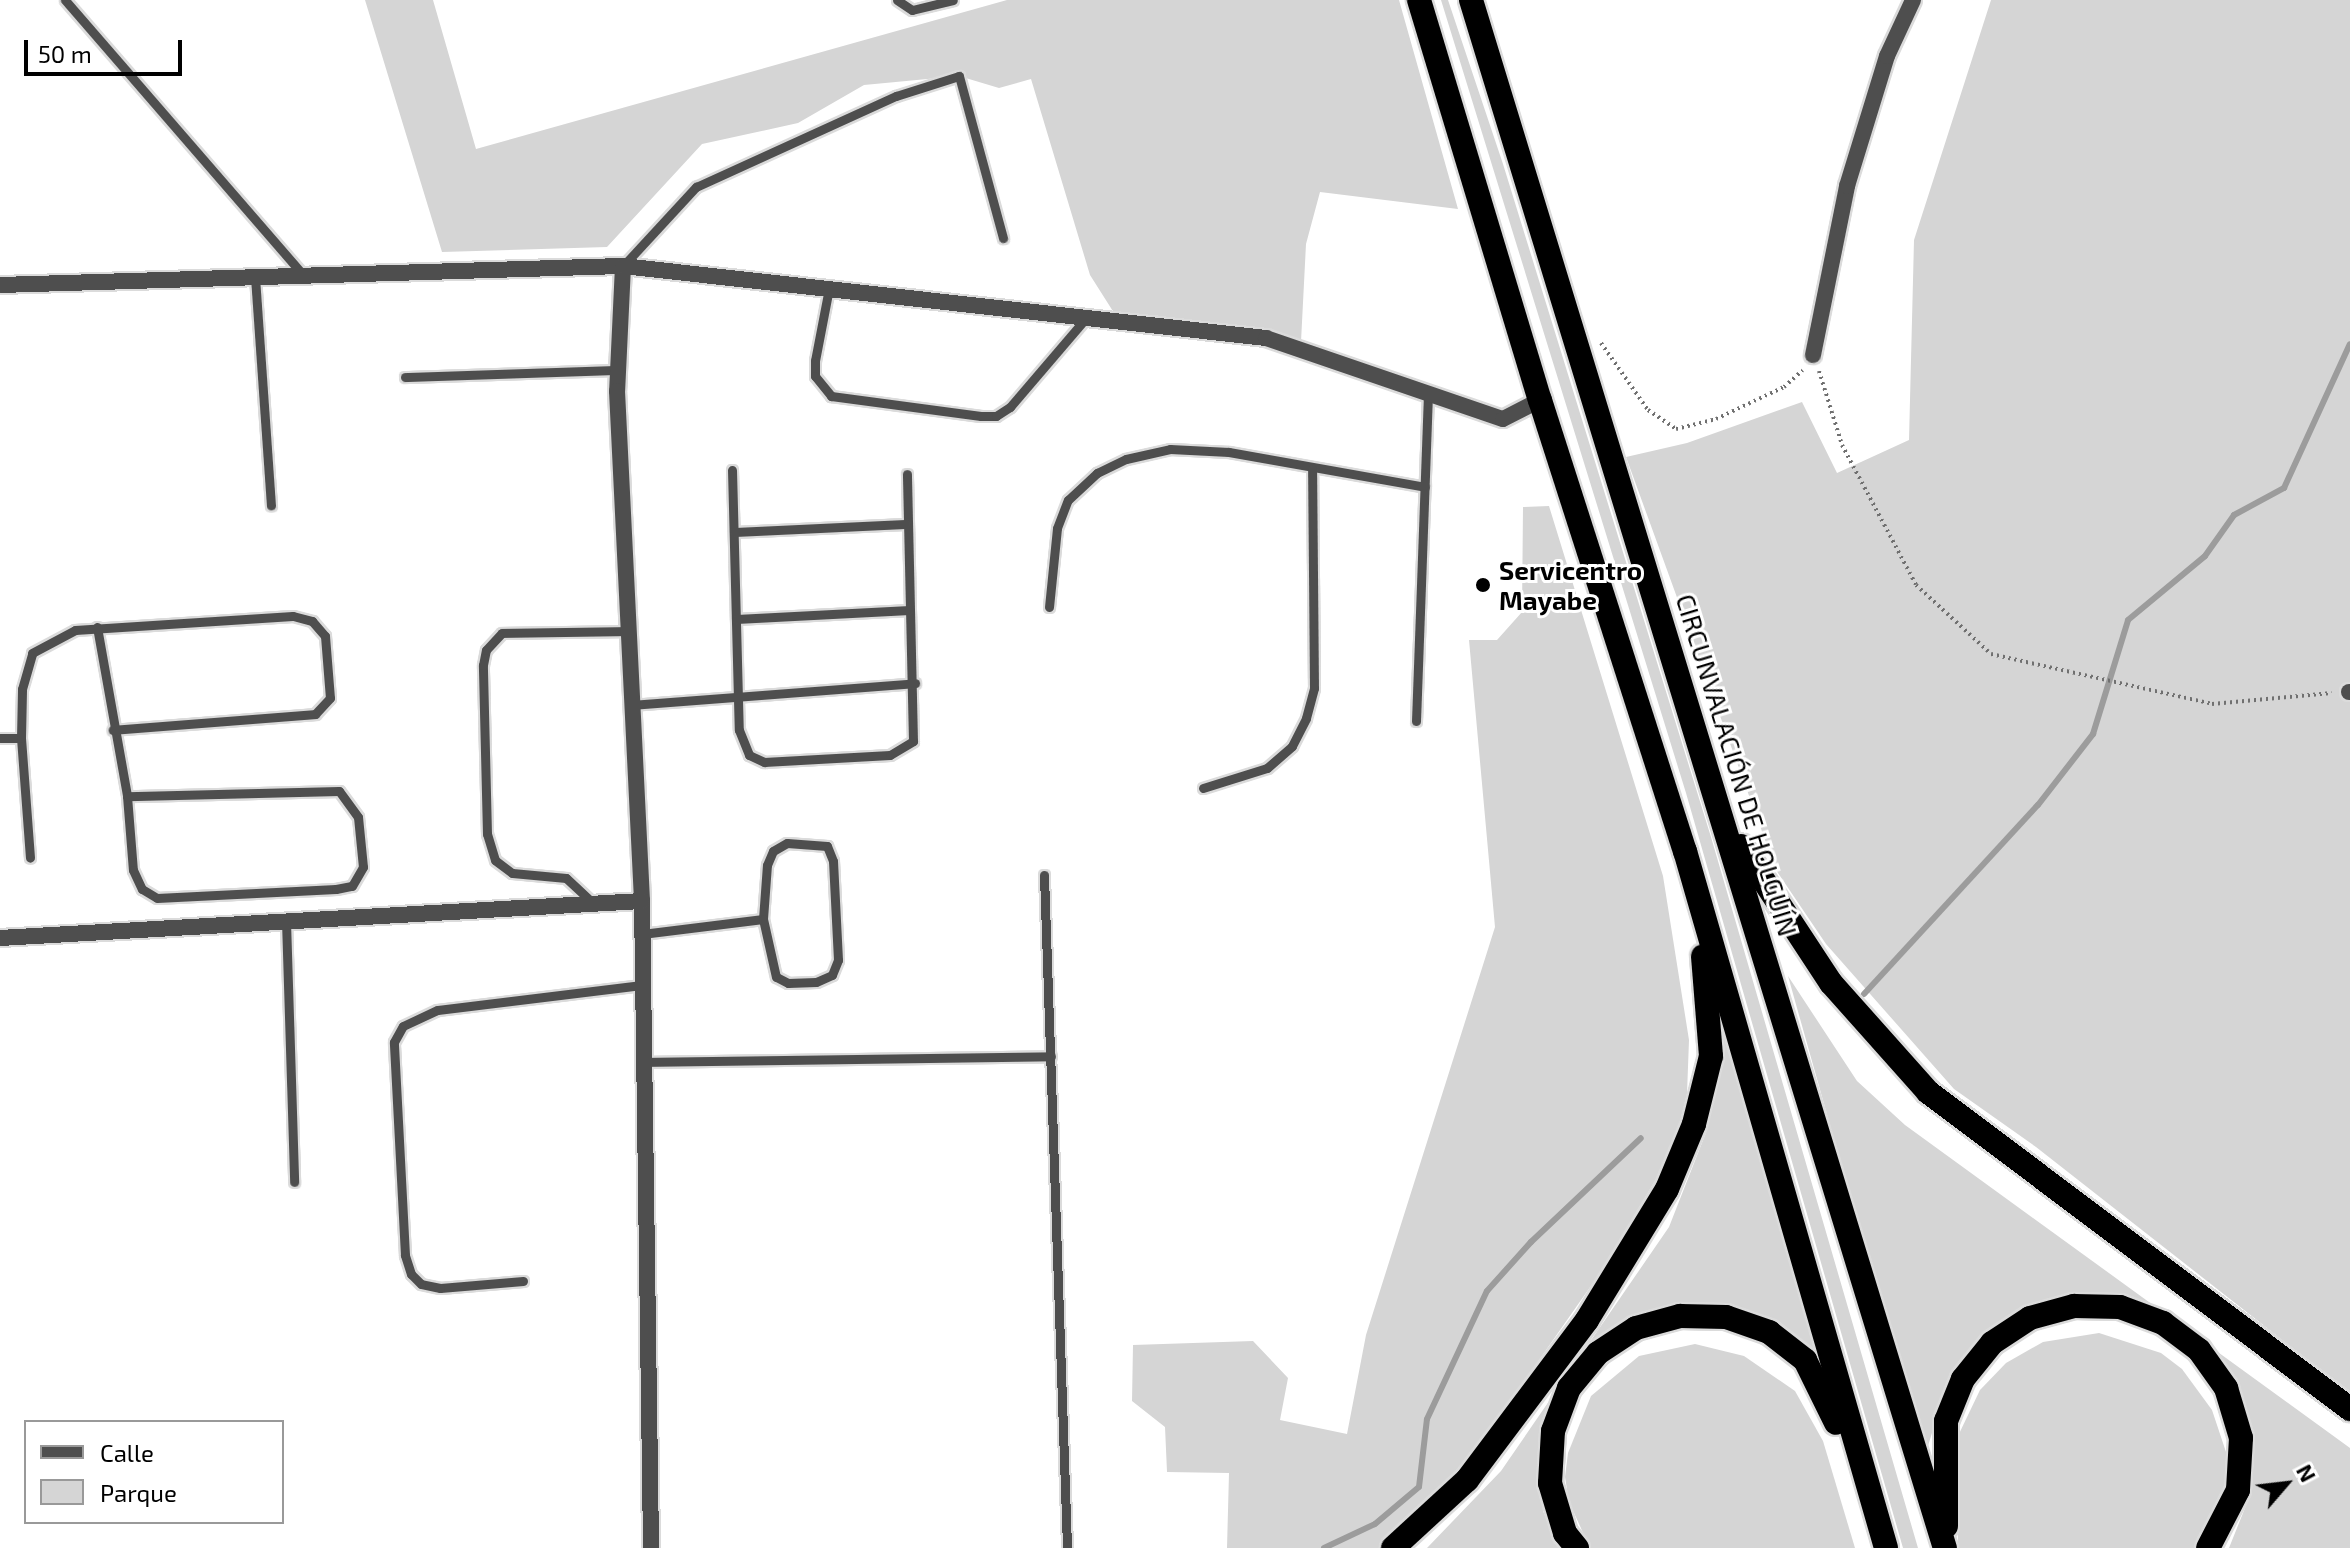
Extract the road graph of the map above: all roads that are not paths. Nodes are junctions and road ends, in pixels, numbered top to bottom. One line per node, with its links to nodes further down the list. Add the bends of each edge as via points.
1 (65, 0): 9 (lane)
2 (897, 0): 3 (lane, via 912,10)
3 (953, 0)
4 (1419, 0): 18 (highway)
5 (1471, 0): 40 (highway, CIRCUNVALACIÓN DE HOLGUÍN)
6 (1913, 0): 14 (street, via 1887,56 1847,186)
7 (1003, 238): 8 (lane, via 959,76 896,96 696,187)
8 (623, 266): 9 (street); 12 (street); 15 (street)
9 (304, 276): 10 (street)
10 (255, 277): 11 (street); 23 (lane)
11 (0, 285)
12 (829, 288): 13 (street); 13 (lane, via 815,376 831,396 981,416 996,416 1010,407)
13 (1090, 315): 17 (street, via 1266,338)
14 (1813, 355)
15 (618, 370): 16 (lane); 30 (street)
16 (405, 377)
17 (1428, 395): 18 (street, via 1503,419); 22 (lane)
18 (1540, 400): 41 (highway)
19 (732, 470): 25 (lane)
20 (1312, 470): 22 (lane); 26 (lane, via 1229,452 1170,449 1126,459 1097,473 1068,500 1057,528); 38 (lane, via 1314,688 1306,718 1292,746 1267,768)
21 (907, 474): 24 (lane)
22 (1425, 487): 34 (lane)
23 (271, 505)
24 (906, 524): 25 (lane); 27 (lane)
25 (734, 532): 28 (lane)
26 (1049, 607)
27 (910, 610): 28 (lane); 31 (lane)
28 (736, 619): 32 (lane)
29 (97, 627): 35 (lane); 35 (lane, via 293,616 319,627 328,648 330,698 315,714); 37 (lane, via 57,636 32,653 22,689)
30 (628, 631): 33 (street); 45 (lane, via 502,633 486,650 483,665 487,834 495,860 512,873 566,878)
31 (915, 683): 32 (lane); 32 (lane, via 913,741 890,755 757,761 743,745)
32 (739, 697): 33 (lane)
33 (632, 705): 44 (street)
34 (1416, 721)
35 (113, 730): 39 (lane)
36 (0, 738): 37 (lane)
37 (21, 738): 42 (lane)
38 (1203, 788)
39 (127, 796): 39 (lane, via 339,791 358,817 363,867 352,886 336,889 157,898 136,880)
40 (1726, 824): 55 (highway, via 1831,983 1928,1092); 61 (highway, CIRCUNVALACIÓN DE HOLGUÍN)
41 (1685, 851): 56 (highway); 59 (highway, via 1706,980 1711,1056 1694,1124 1667,1189 1587,1320 1467,1480)
42 (30, 858)
43 (1044, 875): 51 (lane)
44 (642, 901): 45 (street); 48 (street)
45 (595, 906): 47 (street)
46 (763, 919): 46 (lane, via 776,977 788,983 816,982 832,975 838,960 833,861 827,846 787,843 773,851); 48 (lane)
47 (286, 921): 49 (street); 53 (lane)
48 (642, 934): 50 (street)
49 (0, 938)
50 (643, 985): 52 (street); 54 (lane, via 438,1010 403,1026 394,1042 405,1255 411,1274 421,1284 440,1288)
51 (1051, 1056): 52 (lane); 58 (lane)
52 (644, 1062): 57 (street)
53 (294, 1182)
54 (523, 1281)
55 (2350, 1409)
56 (1885, 1546): 60 (highway, via 1805,1360 1769,1332 1726,1317 1680,1316 1636,1328 1598,1353 1569,1388 1553,1431 1550,1483 1565,1533)
57 (651, 1548)
58 (1067, 1548)
59 (1393, 1548)
60 (1577, 1548)
61 (1945, 1548): 62 (highway, via 1946,1421 1963,1379 1992,1343 2030,1318 2074,1306 2120,1307 2163,1323 2199,1350 2226,1388 2241,1438 2238,1490)
62 (2208, 1548)

